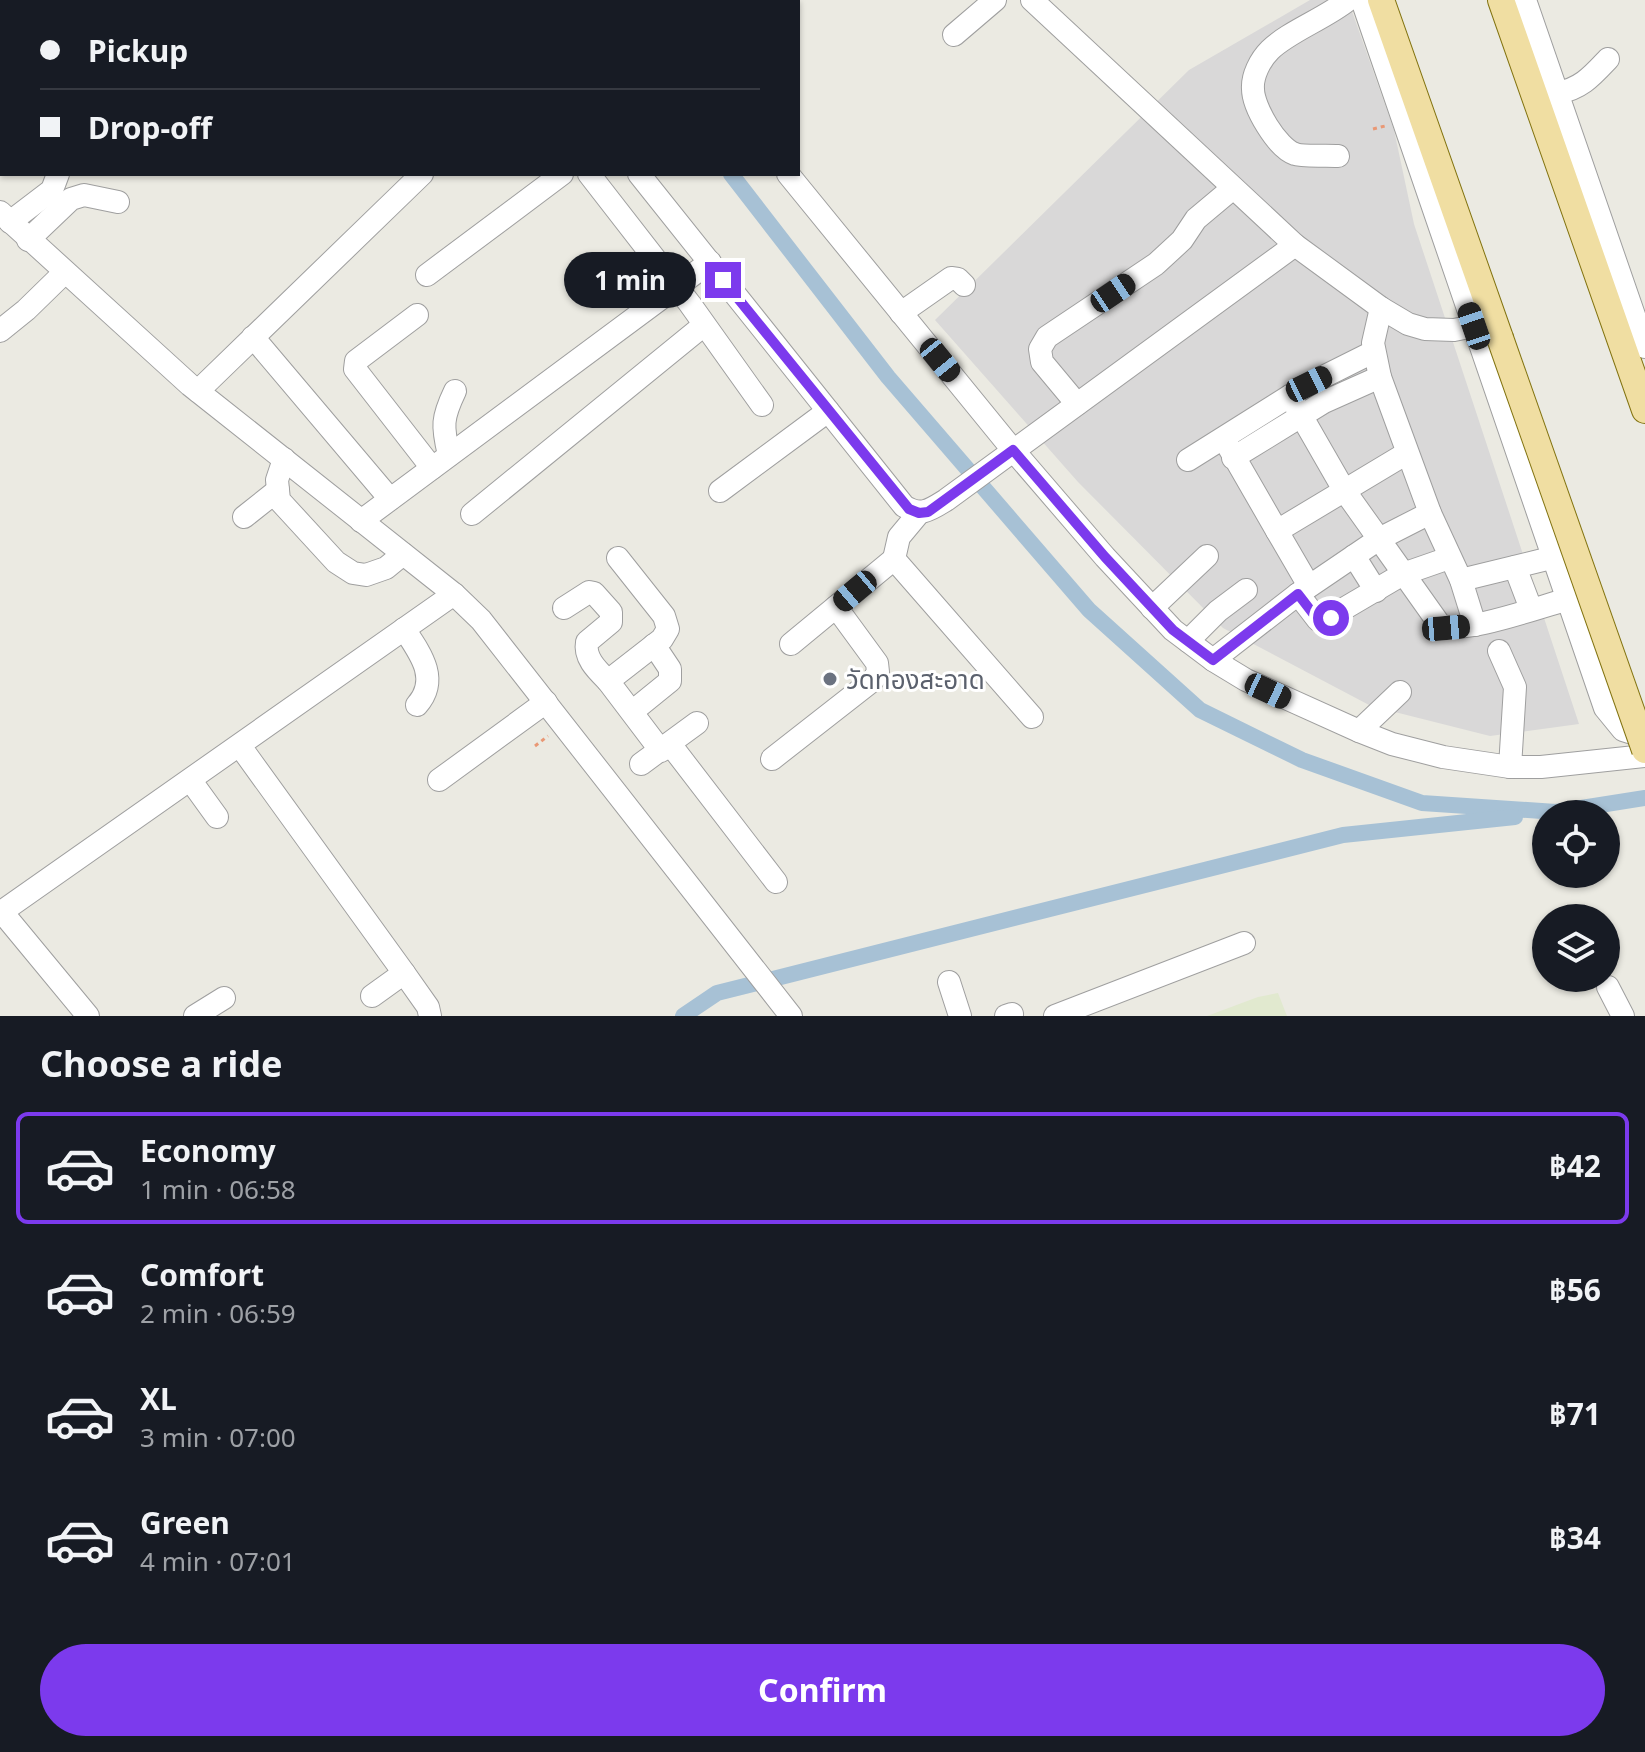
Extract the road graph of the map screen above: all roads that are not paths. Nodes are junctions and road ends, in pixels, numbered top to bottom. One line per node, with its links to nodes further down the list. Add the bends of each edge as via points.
1 (995, 0): 8 (street)
2 (1032, 0): 18 (street)
3 (1348, 0): 11 (street, via 1270,50 1256,71 1253,91 1271,135 1283,148 1297,156)
4 (1362, 0): 32 (street)
5 (1381, 0): 99 (main road, bridge)
6 (1501, 0): 30 (main road)
7 (1525, 0): 10 (street)
8 (954, 35)
9 (1608, 59): 10 (street, via 1588,81)
10 (1557, 93): 30 (street)
11 (1338, 156)
12 (57, 176): 20 (street, via 52,190)
13 (420, 176): 34 (street)
14 (559, 176): 24 (street)
15 (591, 176): 26 (street)
16 (641, 176): 22 (street)
17 (790, 176): 28 (street)
18 (1233, 188): 21 (street); 40 (street, via 1156,264 1047,337 1040,349 1042,362)
19 (118, 202): 20 (street, via 84,195)
20 (11, 229): 23 (street)
21 (1295, 245): 27 (street); 40 (street)
22 (710, 262): 26 (street); 44 (street)
23 (65, 272): 33 (street); 38 (street)
24 (427, 275)
25 (964, 285): 28 (street, via 951,278)
26 (676, 287): 31 (street); 50 (street)
27 (1381, 308): 32 (street, via 1425,329); 36 (street)
28 (901, 313): 47 (street)
29 (417, 315): 50 (street, via 356,361 355,369)
30 (1631, 320): 35 (street); 43 (main road)
31 (704, 325): 41 (street); 57 (street)
32 (1474, 326): 65 (street)
33 (0, 331)
34 (253, 337): 38 (street); 54 (street)
35 (1645, 347)
36 (1373, 352): 37 (street); 42 (street, via 1309,384)
37 (1380, 377): 42 (street, via 1324,402); 46 (street)
38 (198, 391): 48 (street)
39 (455, 391): 50 (street, via 442,426)
40 (1077, 404): 47 (street)
41 (762, 405)
42 (1296, 406): 45 (street); 52 (street)
43 (1645, 410)
44 (828, 411): 53 (street); 55 (street, via 904,506)
45 (1228, 448): 49 (street); 60 (street)
46 (1407, 453): 52 (street); 56 (street)
47 (1006, 455): 55 (street, via 946,500); 79 (street)
48 (284, 459): 51 (street); 59 (street)
49 (1188, 460)
50 (440, 462): 54 (street)
51 (278, 490): 58 (street); 62 (street, via 279,500 336,562 353,573 386,568)
52 (1344, 490): 60 (street); 61 (street)
53 (720, 491)
54 (390, 499): 59 (street)
55 (919, 513): 68 (street, via 899,537)
56 (1430, 513): 61 (street); 67 (street)
57 (472, 514)
58 (244, 517)
59 (361, 521): 62 (street)
60 (1277, 531): 73 (street)
61 (1379, 539): 64 (street); 70 (street)
62 (403, 554): 75 (street)
63 (1207, 556): 79 (street)
64 (1354, 556): 73 (street); 74 (street)
65 (1555, 557): 69 (street); 76 (street)
66 (618, 558): 85 (street, via 664,616 668,629)
67 (1449, 558): 70 (street); 71 (street)
68 (894, 559): 77 (street); 93 (street)
69 (1515, 567): 71 (street); 80 (street)
70 (1403, 574): 74 (street); 81 (street, via 1440,625)
71 (1461, 580): 81 (street)
72 (1246, 590): 83 (street)
73 (1304, 590): 74 (street, via 1323,621); 87 (street)
74 (1376, 591)
75 (454, 594): 82 (street); 90 (street)
76 (1569, 599): 80 (street); 96 (street, via 1605,708 1623,730)
77 (836, 607): 84 (street); 101 (street, via 877,663 878,672)
78 (564, 608): 88 (street, via 589,592 611,612 611,622 587,642 586,650)
79 (1152, 608): 83 (street)
80 (1531, 609): 81 (street)
81 (1475, 625)
82 (404, 629): 91 (street, via 428,674 425,696); 97 (street)
83 (1188, 641): 87 (street)
84 (791, 644)
85 (654, 645): 88 (street); 92 (street, via 670,669 670,681)
86 (1499, 651): 102 (street, via 1515,687)
87 (1213, 660): 95 (street)
88 (608, 681): 92 (street)
89 (1400, 692): 95 (street)
90 (546, 702): 103 (street); 104 (street)
91 (417, 705)
92 (633, 711): 98 (street)
93 (1032, 717)
94 (697, 723): 98 (street)
95 (1359, 731): 102 (street, via 1443,757)
96 (1645, 737)
97 (240, 746): 105 (street); 110 (street)
98 (665, 747): 103 (street); 107 (street)
99 (1645, 750)
100 (1645, 756): 102 (street)
101 (772, 759)
102 (1510, 767)
103 (627, 774): 115 (street)
104 (439, 780)
105 (191, 781): 106 (street); 108 (street)
106 (217, 817)
107 (776, 882)
108 (1, 913): 116 (street)
109 (1244, 943): 120 (street)
110 (404, 973): 113 (street); 118 (street)
111 (949, 982): 119 (street)
112 (1611, 992): 121 (street)
113 (372, 996)
114 (224, 998): 117 (street)
115 (783, 1010)
116 (88, 1016)
117 (195, 1016)
118 (430, 1016)
119 (960, 1016)
120 (1055, 1016)
121 (1623, 1016)

